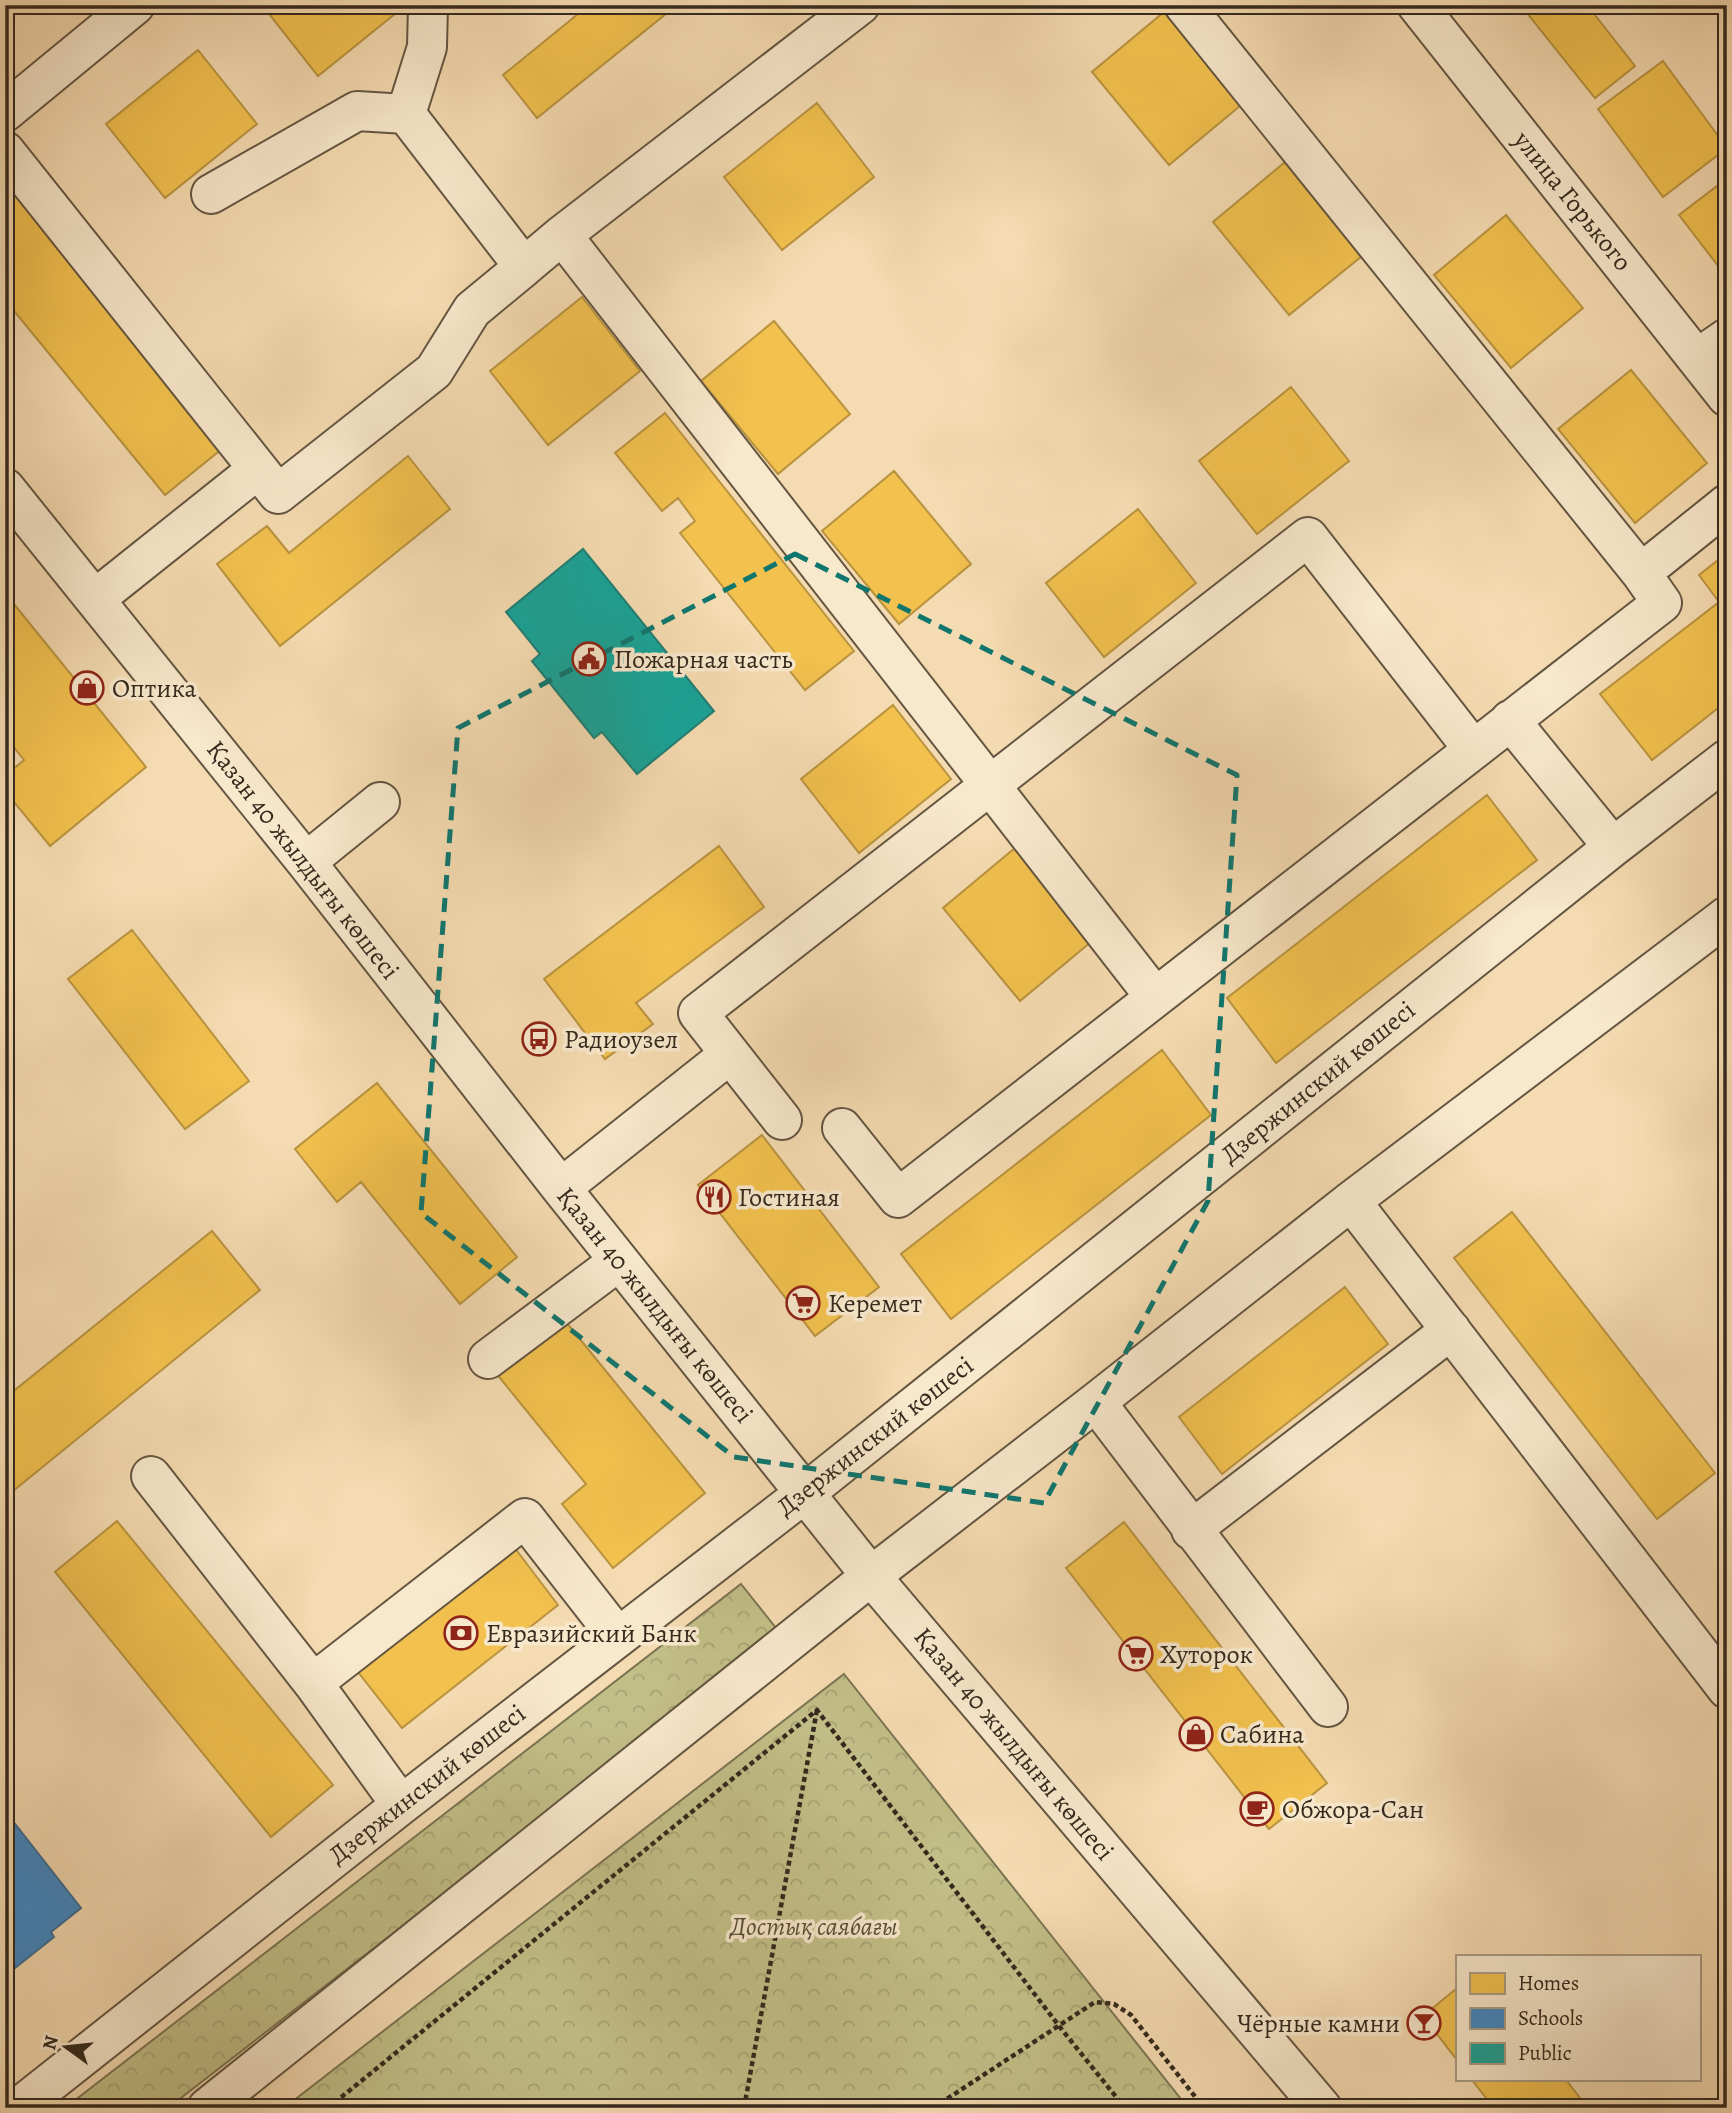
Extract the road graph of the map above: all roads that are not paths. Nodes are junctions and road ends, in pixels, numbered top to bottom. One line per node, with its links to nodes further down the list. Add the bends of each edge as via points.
1 (135, 5): 6 (street)
2 (428, 5): 7 (street, via 427,47)
3 (860, 5): 10 (street)
4 (1184, 5): 18 (street)
5 (1417, 5): 12 (street, улица Горького)
6 (5, 112)
7 (407, 114): 9 (street, via 357,111); 11 (street)
8 (5, 151): 14 (street)
9 (211, 194)
10 (562, 235): 11 (street); 23 (street)
11 (523, 267): 14 (street, via 472,310 434,370 278,494)
12 (1712, 348): 13 (street, улица Горького)
13 (1727, 397)
14 (258, 468): 19 (street)
15 (5, 488): 17 (street, Қазан 40 жылдығы көшесі)
16 (1727, 504): 18 (street)
17 (17, 527): 19 (street, Қазан 40 жылдығы көшесі)
18 (1641, 573): 20 (street, via 1662,603)
19 (95, 600): 26 (street, Қазан 40 жылдығы көшесі)
20 (1510, 720): 21 (street); 25 (street)
21 (1473, 749): 23 (street, via 1308,537); 28 (street)
22 (1727, 759): 25 (street, Дзержинский көшесі)
23 (990, 785): 28 (street); 29 (street, via 698,1013)
24 (380, 802): 26 (street)
25 (1613, 846): 39 (street, Дзержинский көшесі)
26 (306, 862): 32 (street, Қазан 40 жылдығы көшесі)
27 (1727, 916): 33 (street)
28 (1155, 997): 31 (street, via 898,1198)
29 (730, 1054): 30 (street); 32 (street)
30 (782, 1120)
31 (842, 1128)
32 (562, 1188): 34 (street, Қазан 40 жылдығы көшесі)
33 (1351, 1201): 35 (street); 37 (street)
34 (619, 1261): 36 (street); 39 (street, Қазан 40 жылдығы көшесі)
35 (1451, 1330): 40 (street); 44 (street)
36 (488, 1359)
37 (1096, 1402): 40 (street); 41 (street)
38 (151, 1476): 43 (street)
39 (805, 1493): 41 (street, Қазан 40 жылдығы көшесі); 42 (street, Дзержинский көшесі)
40 (1191, 1530): 45 (street)
41 (871, 1576): 48 (street); 49 (street, Қазан 40 жылдығы көшесі)
42 (617, 1636): 43 (street, via 525,1518); 46 (street, Дзержинский көшесі)
43 (313, 1683): 46 (street)
44 (1727, 1689)
45 (1328, 1707)
46 (401, 1805): 47 (street, Дзержинский көшесі)
47 (18, 2108)
48 (207, 2108)
49 (1322, 2108)

